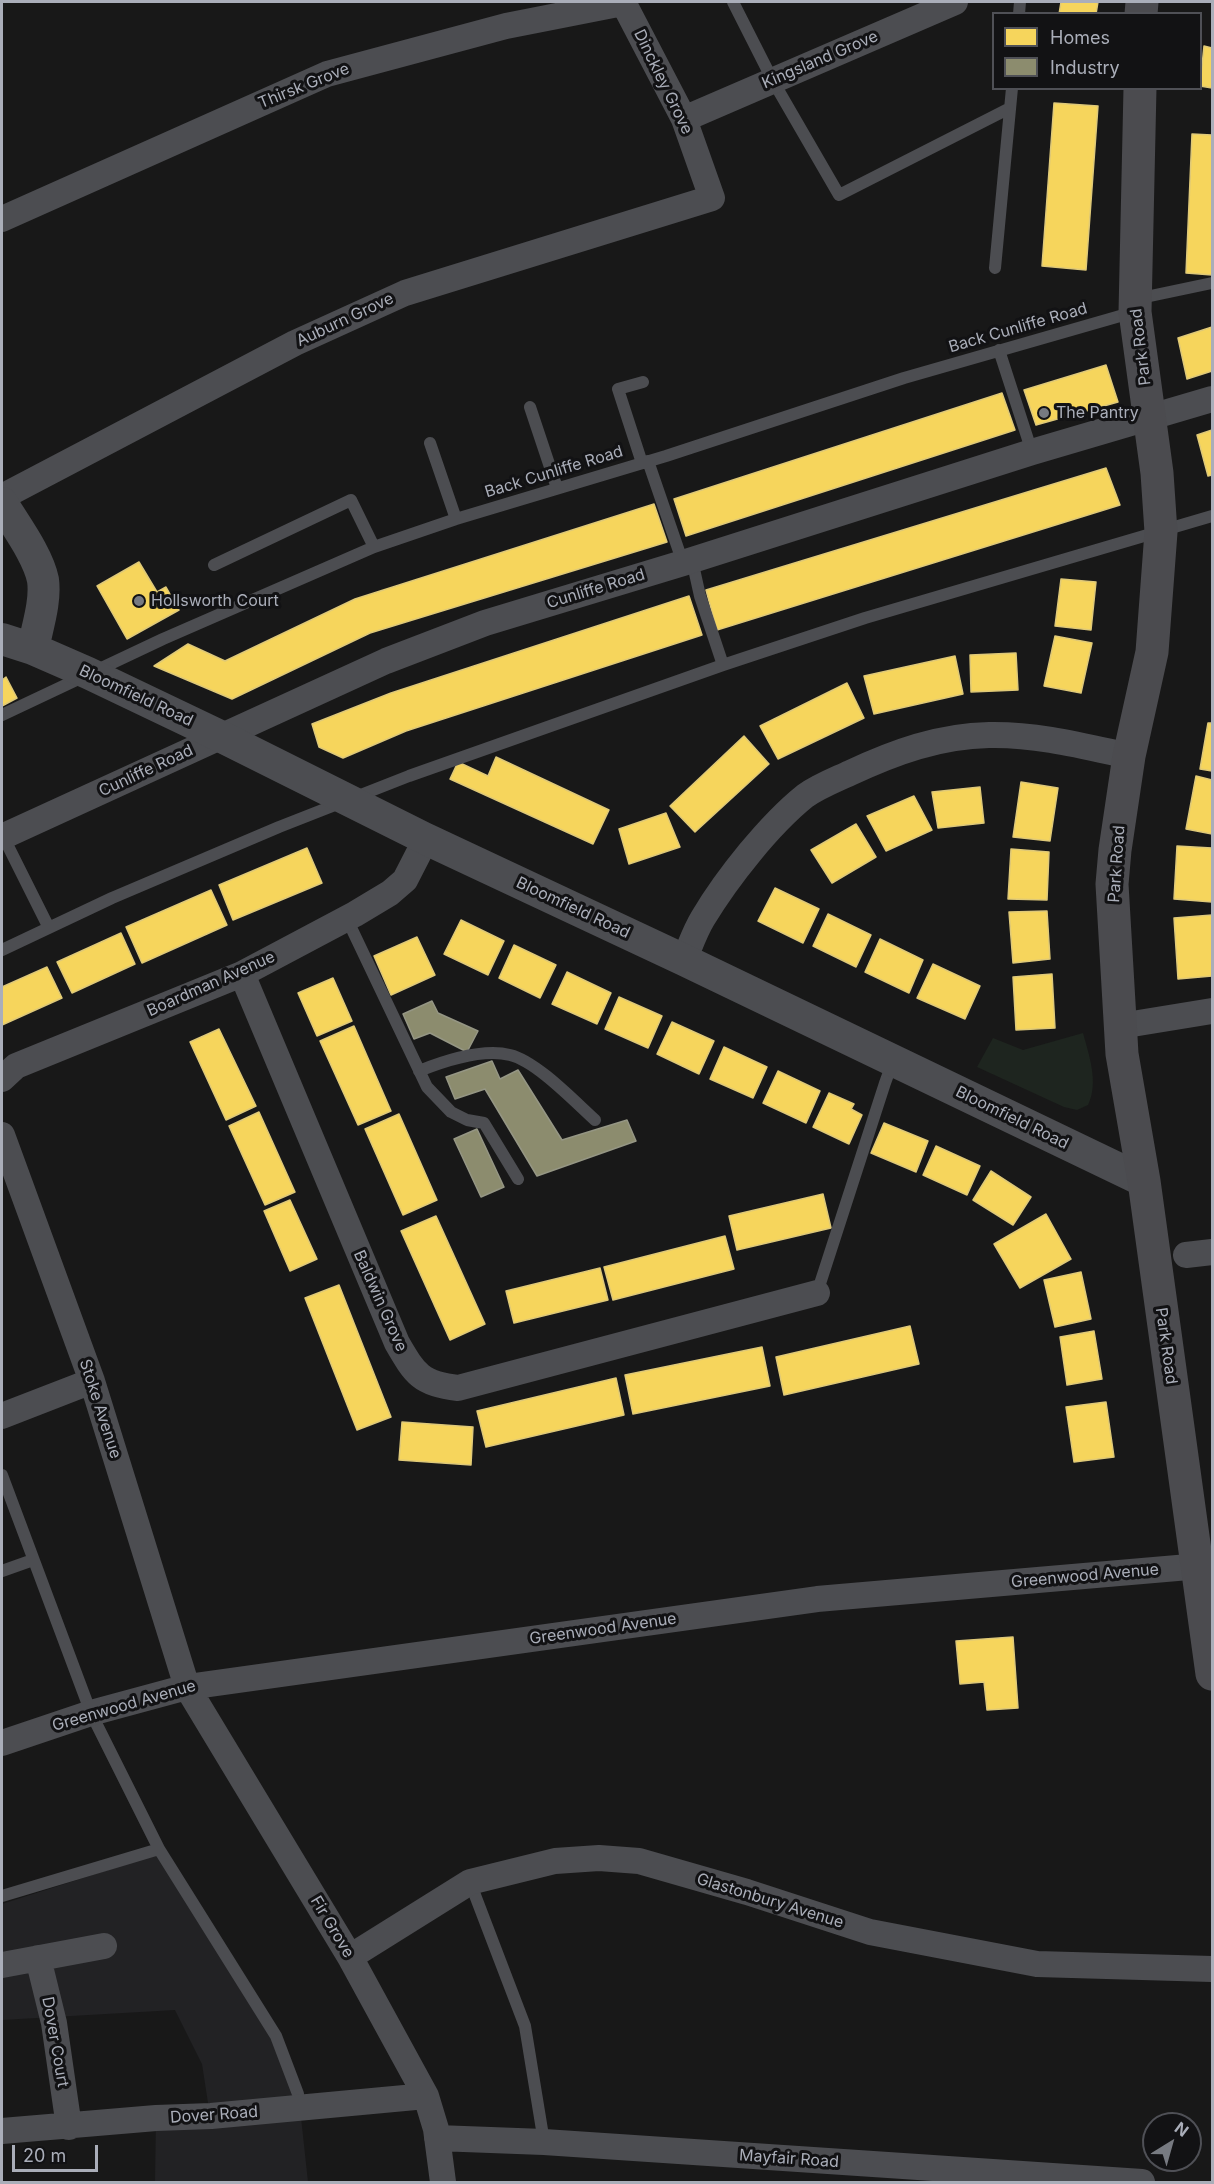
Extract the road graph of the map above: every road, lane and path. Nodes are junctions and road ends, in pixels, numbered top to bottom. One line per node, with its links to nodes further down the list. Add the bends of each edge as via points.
1 (623, 2): 8 (street, Dinckley Grove); 10 (street, Thirsk Grove, via 506,26 327,74)
2 (733, 2): 4 (lane)
3 (956, 2): 4 (street, Kingsland Grove)
4 (773, 81): 7 (lane, via 839,195); 8 (street, Kingsland Grove)
5 (1012, 90): 7 (lane)
6 (1140, 90): 13 (main road, Park Road)
7 (1010, 108): 11 (lane)
8 (684, 119): 9 (street, Dinckley Grove)
9 (712, 198): 23 (street, Auburn Grove, via 405,293 294,343)
10 (2, 219)
11 (995, 268)
12 (1212, 283): 13 (lane, Back Cunliffe Road)
13 (1135, 305): 14 (lane, Back Cunliffe Road); 18 (main road, Park Road)
14 (999, 350): 20 (lane); 21 (lane, Back Cunliffe Road)
15 (643, 382): 21 (lane, via 618,389)
16 (1212, 399): 18 (street, Cunliffe Road)
17 (530, 407): 22 (lane)
18 (1149, 417): 20 (street, Cunliffe Road); 27 (main road, Park Road)
19 (430, 443): 26 (lane)
20 (1032, 452): 29 (street, Cunliffe Road)
21 (645, 462): 22 (lane, Back Cunliffe Road); 29 (lane)
22 (557, 488): 26 (lane, Back Cunliffe Road)
23 (2, 497)
24 (2, 503): 32 (street, via 38,564 43,582)
25 (1212, 516): 27 (lane)
26 (456, 519): 28 (lane, Back Cunliffe Road)
27 (1161, 532): 33 (lane, via 866,618); 37 (main road, Park Road, via 1152,652)
28 (375, 548): 30 (lane, via 351,500); 34 (lane, Back Cunliffe Road)
29 (687, 562): 33 (lane); 36 (street, Cunliffe Road, via 485,623 386,661)
30 (214, 565)
31 (2, 639): 32 (street, Bloomfield Road)
32 (33, 649): 34 (street, Bloomfield Road)
33 (723, 665): 38 (lane)
34 (88, 673): 35 (lane, Back Cunliffe Road); 36 (street, Bloomfield Road)
35 (2, 715)
36 (222, 737): 38 (street, Bloomfield Road); 39 (street, Cunliffe Road)
37 (1129, 756): 44 (street, via 1044,738 991,734 934,740 910,747 819,787 805,796 757,846 702,920); 47 (main road, Park Road, via 1112,884)
38 (349, 800): 40 (street, Bloomfield Road); 42 (lane, via 268,831)
39 (2, 836): 42 (lane)
40 (426, 839): 41 (street, Boardman Avenue, via 405,880); 44 (street, Bloomfield Road)
41 (347, 919): 45 (street, Boardman Avenue); 49 (lane)
42 (49, 928): 43 (lane)
43 (2, 950)
44 (684, 960): 48 (street, Bloomfield Road)
45 (242, 974): 50 (street, Boardman Avenue, via 16,1066); 57 (street, Baldwin Grove, via 397,1343 423,1380 458,1388)
46 (1212, 1011): 47 (street)
47 (1120, 1026): 54 (main road, Park Road)
48 (894, 1060): 54 (street, Bloomfield Road); 57 (lane)
49 (419, 1071): 51 (lane, via 450,1060 509,1054 553,1082); 53 (lane, via 427,1087 451,1112 484,1123)
50 (2, 1079)
51 (595, 1120)
52 (2, 1135): 58 (street, Stoke Avenue)
53 (518, 1179)
54 (1144, 1181): 62 (main road, Park Road)
55 (1212, 1252): 56 (street)
56 (1186, 1255)
57 (818, 1293)
58 (92, 1381): 59 (street); 65 (street, Stoke Avenue)
59 (2, 1416)
60 (2, 1474): 61 (lane)
61 (33, 1560): 63 (lane); 66 (lane)
62 (1204, 1566): 64 (main road, Park Road); 65 (street, Greenwood Avenue, via 817,1599)
63 (2, 1571)
64 (1212, 1674)
65 (187, 1687): 66 (street, Greenwood Avenue); 72 (street, Fir Grove)
66 (91, 1713): 67 (street, Greenwood Avenue); 68 (lane)
67 (2, 1743)
68 (159, 1849): 70 (lane); 77 (lane, via 276,2036)
69 (470, 1882): 72 (street, Glastonbury Avenue); 75 (street, Glastonbury Avenue, via 555,1861 639,1861 870,1932 1014,1960); 81 (lane, via 525,2026)
70 (2, 1896)
71 (104, 1946): 73 (street)
72 (351, 1957): 76 (street, Fir Grove)
73 (38, 1958): 74 (street); 78 (street, Dover Court, via 54,2023)
74 (2, 1965)
75 (1212, 1969)
76 (426, 2096): 77 (street, Dover Road); 80 (street, Fir Grove)
77 (300, 2108): 78 (street, Dover Road)
78 (69, 2127): 79 (street, Dover Road)
79 (2, 2131)
80 (437, 2138): 81 (street, Mayfair Road); 82 (street, Fir Grove)
81 (544, 2142): 83 (street, Mayfair Road)
82 (442, 2182)
83 (1142, 2182)

